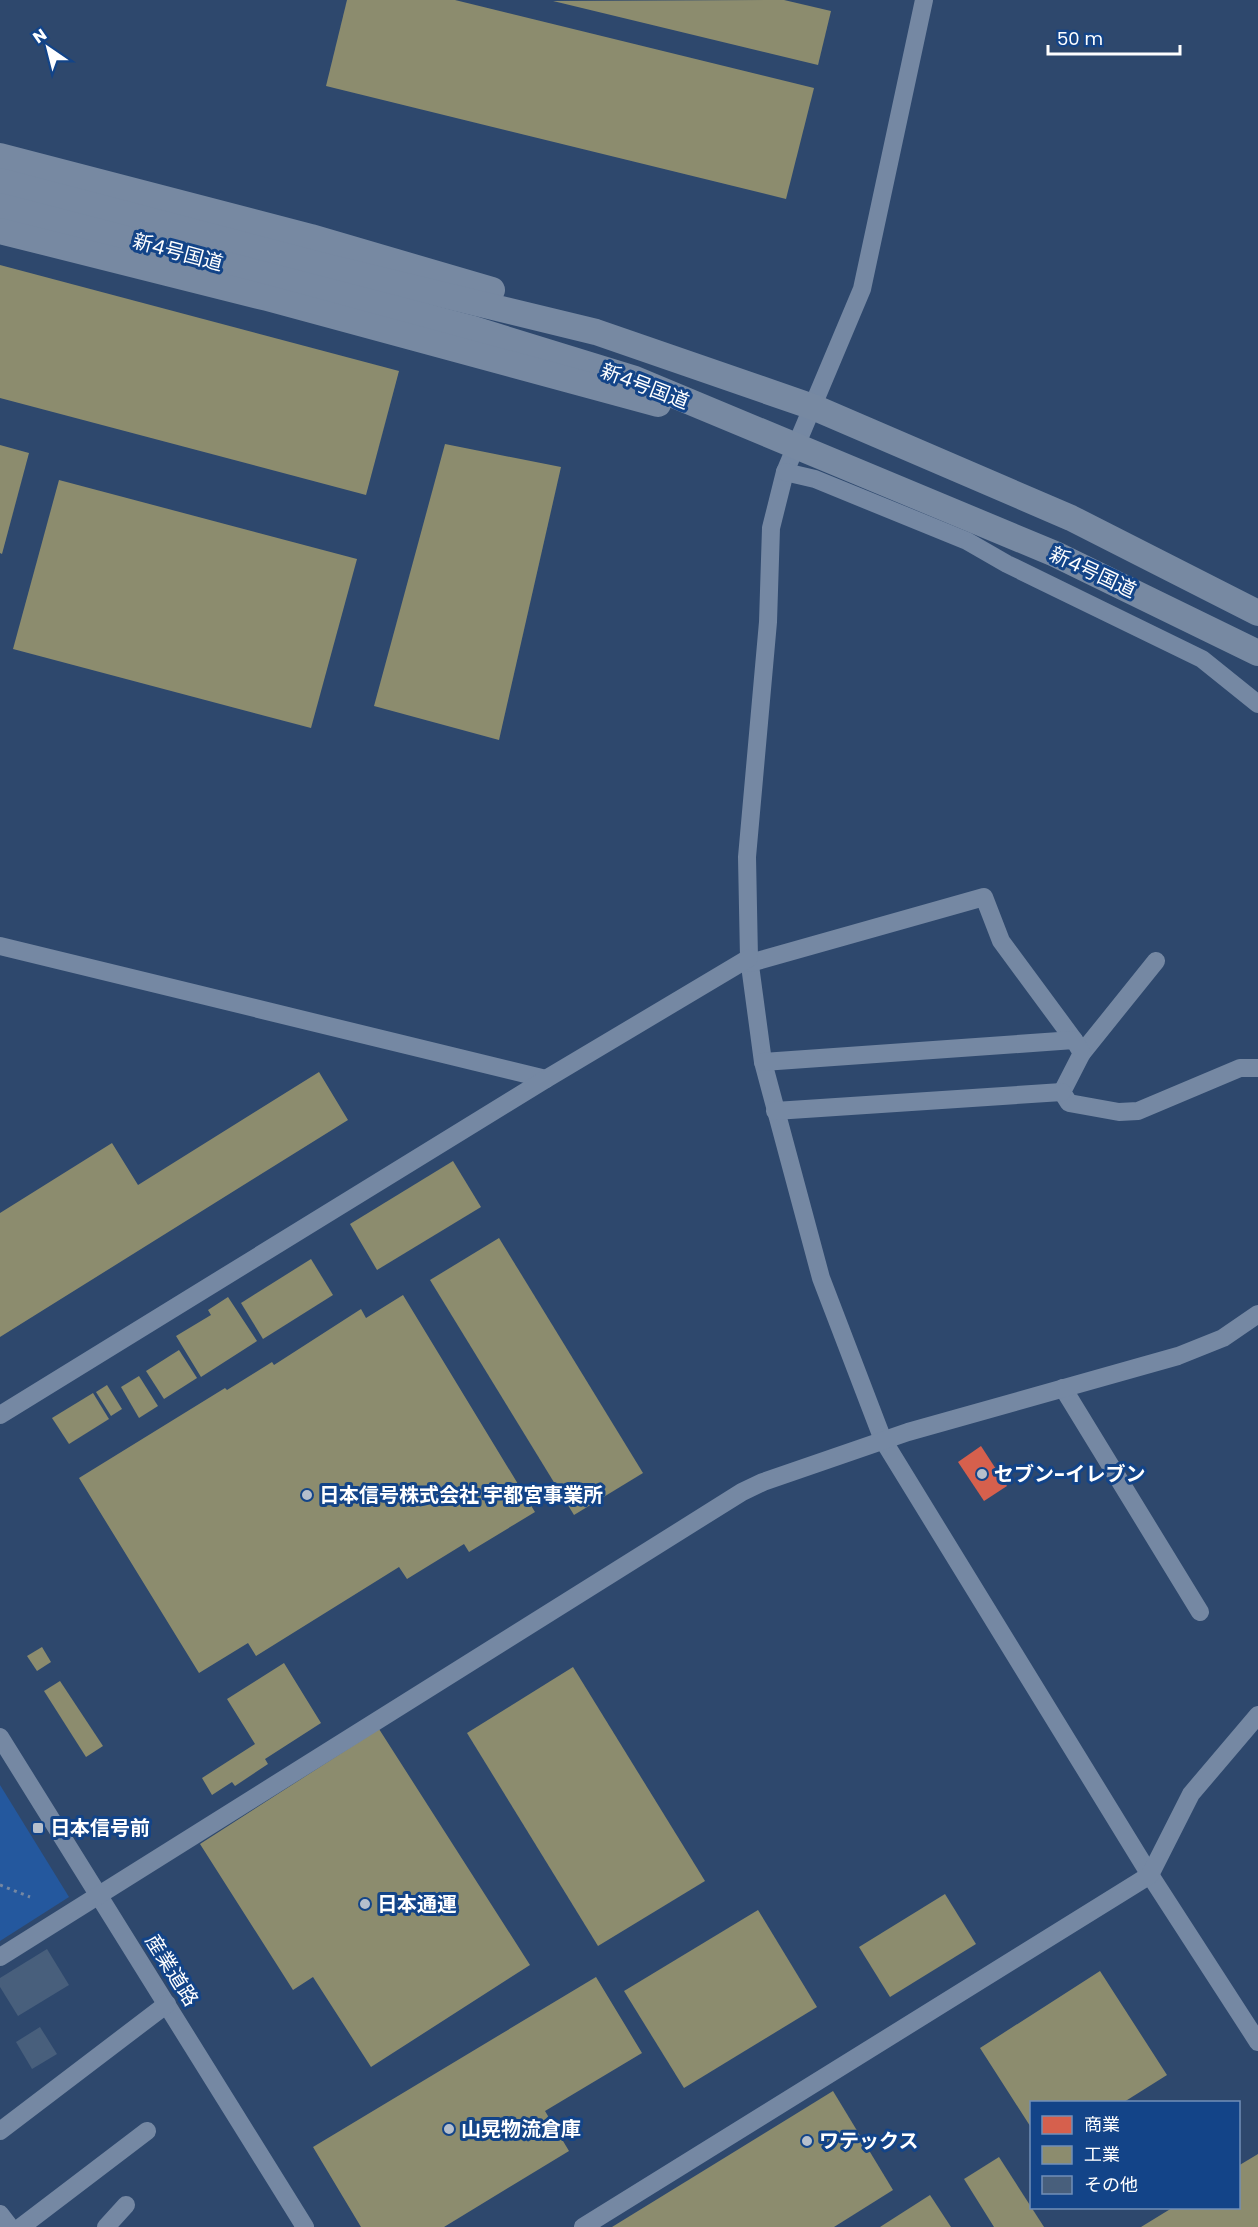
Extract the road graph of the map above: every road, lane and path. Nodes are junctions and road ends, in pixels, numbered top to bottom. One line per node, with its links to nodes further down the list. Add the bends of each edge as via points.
1 (924, 0): 7 (street, via 862,289)
2 (0, 156): 6 (highway, via 311,237 553,308)
3 (0, 181): 6 (highway, 新4号国道)
4 (0, 206): 8 (highway, 新4号国道, via 470,328 635,379)
5 (0, 231): 8 (highway, via 279,301)
6 (596, 332): 7 (highway, 新4号国道)
7 (813, 407): 9 (street); 11 (highway, 新4号国道, via 1071,518)
8 (748, 427): 9 (highway, 新4号国道)
9 (797, 445): 10 (street); 12 (highway, 新4号国道, via 1055,554)
10 (785, 472): 13 (street, via 815,479 967,541 1202,660); 15 (street, via 771,528 768,622 747,857)
11 (1258, 614)
12 (1258, 653)
13 (1258, 704)
14 (0, 946): 20 (street)
15 (750, 960): 17 (street, via 984,897 1001,941); 18 (street); 20 (street)
16 (1156, 961): 17 (street)
17 (1078, 1047): 18 (street); 21 (street)
18 (763, 1062): 22 (street)
19 (1258, 1068): 21 (street, via 1240,1068 1138,1111 1119,1112 1070,1103)
20 (546, 1079): 25 (street)
21 (1062, 1092): 22 (street)
22 (775, 1111): 26 (street, via 821,1278)
23 (1258, 1314): 24 (street, via 1223,1338 1178,1356)
24 (1063, 1388): 26 (street); 27 (street)
25 (0, 1415)
26 (883, 1440): 30 (street); 32 (street, via 742,1492)
27 (1200, 1612)
28 (1258, 1715): 30 (street, via 1191,1794)
29 (0, 1737): 32 (street, 産業道路)
30 (1150, 1875): 36 (street); 45 (street)
31 (0, 1885): 33 (path)
32 (99, 1895): 34 (street); 35 (street, 産業道路)
33 (30, 1898)
34 (0, 1957)
35 (167, 2004): 37 (street); 44 (street, 産業道路)
36 (1258, 2042)
37 (0, 2131)
38 (147, 2131): 42 (street)
39 (126, 2205): 43 (street)
40 (0, 2214): 41 (street)
41 (10, 2227)
42 (21, 2227)
43 (106, 2227)
44 (305, 2227)
45 (583, 2227)

